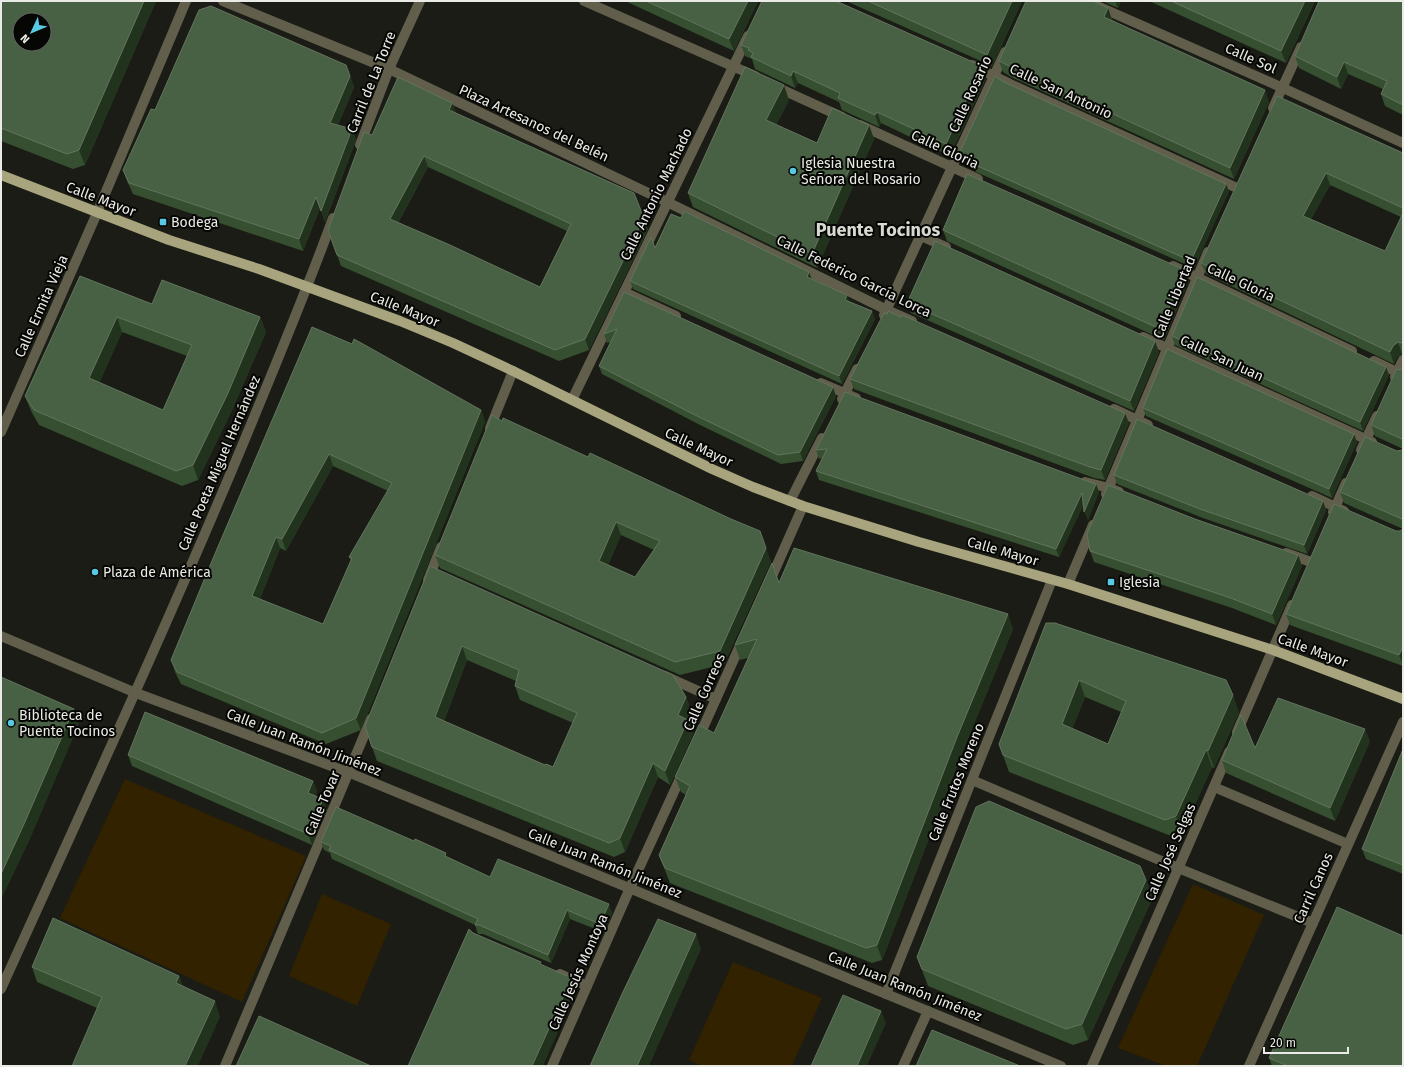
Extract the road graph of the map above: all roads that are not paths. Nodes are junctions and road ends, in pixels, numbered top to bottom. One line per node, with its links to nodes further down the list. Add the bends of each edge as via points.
1 (186, 1): 23 (street, Calle Ermita Vieja)
2 (223, 1): 11 (street, Plaza Artesanos del Belén)
3 (420, 1): 11 (street, Carril de La Torre)
4 (584, 1): 10 (street, Calle Gloria)
5 (1086, 1): 13 (street, Calle Sol)
6 (752, 27): 10 (street, Calle Antonio Machado)
7 (1306, 37): 13 (street)
8 (1010, 41): 12 (street, Calle Rosario)
9 (966, 62): 12 (street, Calle San Antonio)
10 (733, 66): 17 (street, Calle Gloria); 21 (street, Calle Antonio Machado)
11 (389, 69): 16 (street, Carril de La Torre); 21 (street, Plaza Artesanos del Belén)
12 (995, 75): 17 (street, Calle Rosario); 20 (street, Calle San Antonio)
13 (1283, 88): 14 (street); 15 (street, Calle Sol)
14 (1270, 116)
15 (1403, 143)
16 (356, 156)
17 (951, 168): 19 (street, Calle Gloria); 24 (street, Calle Rosario)
18 (1, 175): 23 (main road, Calle Mayor)
19 (988, 184)
20 (1237, 188)
21 (667, 202): 30 (street, Calle Antonio Machado); 31 (street, Calle Federico García Lorca)
22 (337, 207): 29 (street)
23 (97, 213): 29 (main road, Calle Mayor); 52 (street, Calle Ermita Vieja)
24 (921, 236): 26 (street); 31 (street, Calle Rosario)
25 (1212, 243): 28 (street, Calle Libertad)
26 (957, 252)
27 (1161, 261): 28 (street, Calle Gloria)
28 (1197, 277): 36 (street, Calle Libertad); 40 (street, Calle Gloria)
29 (308, 287): 39 (main road, Calle Mayor, via 400,321); 81 (street, Calle Poeta Miguel Hernández)
30 (624, 292): 32 (street); 44 (street, Calle Antonio Machado)
31 (887, 310): 33 (street, Calle Rosario); 34 (street, Calle Federico García Lorca)
32 (688, 321)
33 (880, 324)
34 (922, 325)
35 (1131, 331): 36 (street, Calle San Juan)
36 (1167, 348): 49 (street, Calle Libertad); 54 (street, Calle San Juan)
37 (862, 358): 43 (street)
38 (1403, 360): 40 (street)
39 (513, 371): 44 (main road, Calle Mayor); 53 (street)
40 (1400, 374): 42 (street)
41 (809, 377): 43 (street)
42 (1391, 386)
43 (845, 393): 45 (street); 47 (street)
44 (572, 400): 62 (main road, Calle Mayor, via 688,458)
45 (866, 401)
46 (1382, 406): 54 (street)
47 (838, 407)
48 (1108, 407): 49 (street)
49 (1137, 420): 51 (street); 59 (street, Calle Libertad)
50 (828, 427): 62 (street)
51 (1158, 429)
52 (1, 432)
53 (487, 435)
54 (1366, 439): 55 (street, Calle San Juan); 56 (street)
55 (1378, 444)
56 (1357, 459)
57 (1351, 473): 65 (street)
58 (1077, 479): 59 (street)
59 (1109, 488): 61 (street); 63 (street, Calle Libertad)
60 (1300, 491): 65 (street)
61 (1130, 496)
62 (790, 501): 64 (main road, Calle Mayor)
63 (1103, 501)
64 (803, 506): 72 (main road, Calle Mayor); 75 (street)
65 (1335, 506): 67 (street); 68 (street)
66 (1097, 515): 73 (street)
67 (1355, 515)
68 (1329, 520)
69 (446, 536): 74 (street, via 435,573)
70 (1274, 549): 71 (street)
71 (1311, 562)
72 (1052, 580): 73 (main road, Calle Mayor); 89 (street, Calle Frutos Moreno)
73 (1068, 584): 79 (main road, Calle Mayor)
74 (426, 586)
75 (764, 592)
76 (1295, 598): 79 (street, Calle José Selgas)
77 (748, 628): 82 (street, Calle Correos)
78 (1, 636): 81 (street)
79 (1273, 650): 83 (main road, Calle Mayor); 90 (street, Calle José Selgas)
80 (658, 673): 82 (street)
81 (136, 693): 88 (street, Calle Juan Ramón Jiménez); 97 (street, Calle Poeta Miguel Hernández)
82 (716, 699): 86 (street, Calle Correos)
83 (1403, 699)
84 (376, 708): 88 (street, Calle Tovar)
85 (1403, 722): 91 (street, Carril Canos)
86 (694, 748)
87 (687, 762): 93 (street)
88 (350, 773): 93 (street, Calle Juan Ramón Jiménez); 100 (street, Calle Tovar)
89 (972, 780): 92 (street); 98 (street, Calle Frutos Moreno)
90 (1214, 787): 91 (street); 92 (street, Calle José Selgas)
91 (1348, 844): 94 (street, Carril Canos)
92 (1178, 868): 94 (street); 104 (street, Calle José Selgas)
93 (630, 888): 96 (street, Calle Jesús Montoya); 98 (street, Calle Juan Ramón Jiménez)
94 (1313, 923): 105 (street, Carril Canos)
95 (552, 970): 96 (street)
96 (588, 986): 101 (street, Calle Jesús Montoya)
97 (1, 989)
98 (886, 994): 99 (street, Calle Juan Ramón Jiménez)
99 (928, 1011): 102 (street); 103 (street, Calle Juan Ramón Jiménez)
100 (224, 1066)
101 (552, 1066)
102 (903, 1066)
103 (1061, 1066)
104 (1092, 1066)
105 (1249, 1066)

